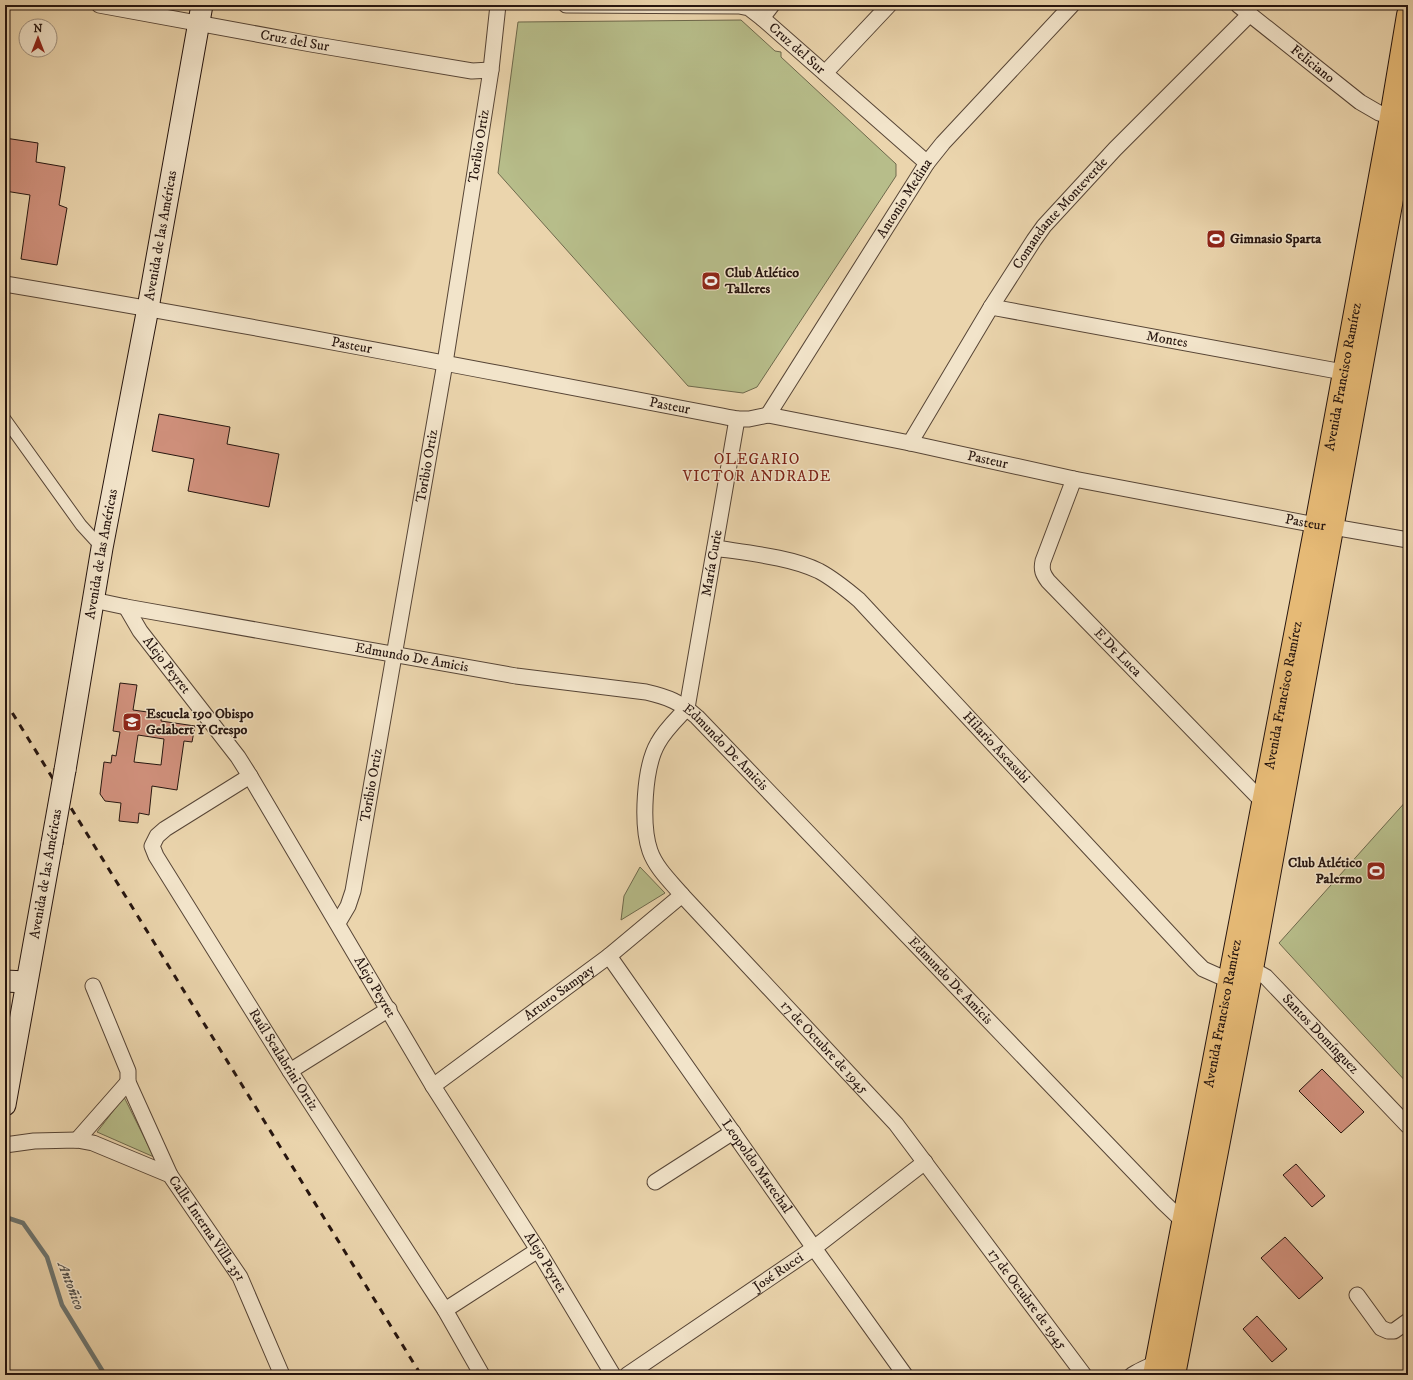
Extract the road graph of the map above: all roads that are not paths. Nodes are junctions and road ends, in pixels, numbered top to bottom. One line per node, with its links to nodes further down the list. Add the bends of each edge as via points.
1 (99, 5): 8 (street, Cruz del Sur)
2 (498, 5): 12 (street, Toribio Ortiz)
3 (566, 5): 11 (street, Cruz del Sur, via 738,6 749,8)
4 (772, 5): 11 (street)
5 (889, 5): 13 (street)
6 (1072, 5): 15 (street, Antonio Medina)
7 (1238, 5): 9 (street, Feliciano)
8 (200, 14): 12 (street, Cruz del Sur, via 472,71); 18 (main road, Avenida de las Américas)
9 (1250, 14): 14 (street, Feliciano, via 1360,102 1379,113); 17 (street, Comandante Monteverde, via 1057,211 1034,240)
10 (1408, 15): 14 (main road, Avenida Francisco Ramírez)
11 (762, 18): 13 (street, Cruz del Sur)
12 (491, 70): 19 (street, Toribio Ortiz)
13 (825, 73): 15 (street, Cruz del Sur)
14 (1399, 114): 20 (main road, Avenida Francisco Ramírez); 26 (main road, Avenida Francisco Ramírez)
15 (927, 163): 21 (street, Antonio Medina)
16 (5, 284): 18 (street, Pasteur)
17 (991, 307): 20 (street, Montes); 24 (street, Comandante Monteverde)
18 (148, 308): 19 (street, Pasteur); 28 (main road, Avenida de las Américas)
19 (445, 363): 23 (street, Pasteur); 32 (street, Toribio Ortiz)
20 (1343, 372): 26 (main road, Avenida Francisco Ramírez)
21 (768, 415): 23 (street, Pasteur); 24 (street, Pasteur)
22 (5, 419): 28 (street, via 81,525)
23 (737, 419): 29 (street, María Curie)
24 (910, 444): 25 (street, Pasteur)
25 (1074, 479): 26 (street, Pasteur); 35 (street, E De Luca, via 1041,568 1043,574)
26 (1325, 526): 27 (street, Pasteur); 35 (main road, Avenida Francisco Ramírez); 40 (main road, Avenida Francisco Ramírez)
27 (1408, 540)
28 (102, 548): 30 (main road, Avenida de las Américas)
29 (715, 548): 33 (street, María Curie); 42 (street, Hilario Ascasubi, via 803,565 837,582 854,595 1194,960 1203,969)
30 (93, 600): 31 (street, Edmundo De Amicis); 43 (main road, Avenida de las Américas, bridge)
31 (126, 607): 32 (street, Edmundo De Amicis); 34 (street, Alejo Peyret, via 140,631)
32 (394, 655): 33 (street, Edmundo De Amicis, via 516,676 646,692 664,696); 37 (street, Toribio Ortiz, via 353,891)
33 (687, 708): 36 (street, 17 de Octubre de 1945, via 658,742 652,756 644,817 650,851 658,867); 60 (street, Edmundo De Amicis)
34 (250, 776): 37 (street, Alejo Peyret); 49 (street, Raúl Scalabrini Ortiz, via 165,829 157,836 152,846)
35 (1263, 802): 38 (main road, Avenida Francisco Ramírez)
36 (682, 895): 39 (street, Arturo Sampay); 57 (street, 17 de Octubre de 1945, via 896,1124)
37 (338, 923): 45 (street, Alejo Peyret)
38 (1238, 940): 40 (street); 42 (main road, Avenida Francisco Ramírez)
39 (609, 956): 51 (street, Arturo Sampay); 54 (street, Leopoldo Marechal)
40 (1252, 969): 42 (street); 53 (street, Santos Domínguez, via 1270,981); 66 (main road, Avenida Francisco Ramírez)
41 (5, 981): 43 (main road)
42 (1230, 981): 60 (main road, Avenida Francisco Ramírez)
43 (26, 982): 47 (main road, Avenida de las Américas)
44 (93, 986): 50 (street, via 128,1071)
45 (389, 1009): 49 (street); 51 (street, Alejo Peyret)
46 (5, 1013): 47 (main road)
47 (18, 1033): 48 (main road, Avenida de las Américas)
48 (9, 1056): 52 (main road, Avenida de las Américas)
49 (290, 1071): 64 (street, Raúl Scalabrini Ortiz)
50 (128, 1082): 55 (street); 58 (street)
51 (433, 1086): 62 (street, Alejo Peyret)
52 (5, 1105)
53 (1408, 1126)
54 (733, 1132): 59 (street); 61 (street, Leopoldo Marechal)
55 (77, 1140): 56 (street, Calle Interna Villa 351); 58 (street, Calle Interna Villa 351, via 93,1143)
56 (5, 1145)
57 (925, 1162): 61 (street, José Rucci); 72 (street, 17 de Octubre de 1945)
58 (170, 1175): 68 (street, Calle Interna Villa 351, via 240,1277)
59 (655, 1182)
60 (1184, 1222): 66 (main road, Avenida Francisco Ramírez)
61 (814, 1248): 67 (street, Leopoldo Marechal); 71 (street, José Rucci)
62 (538, 1250): 64 (street); 70 (street, Alejo Peyret)
63 (1357, 1294): 65 (street, via 1381,1328 1394,1331)
64 (445, 1310): 69 (street, Raúl Scalabrini Ortiz)
65 (1408, 1321)
66 (1165, 1370): 73 (street, via 1148,1366)
67 (902, 1374)
68 (282, 1375)
69 (482, 1375)
70 (613, 1375)
71 (627, 1375)
72 (1084, 1375)
73 (1132, 1375)

